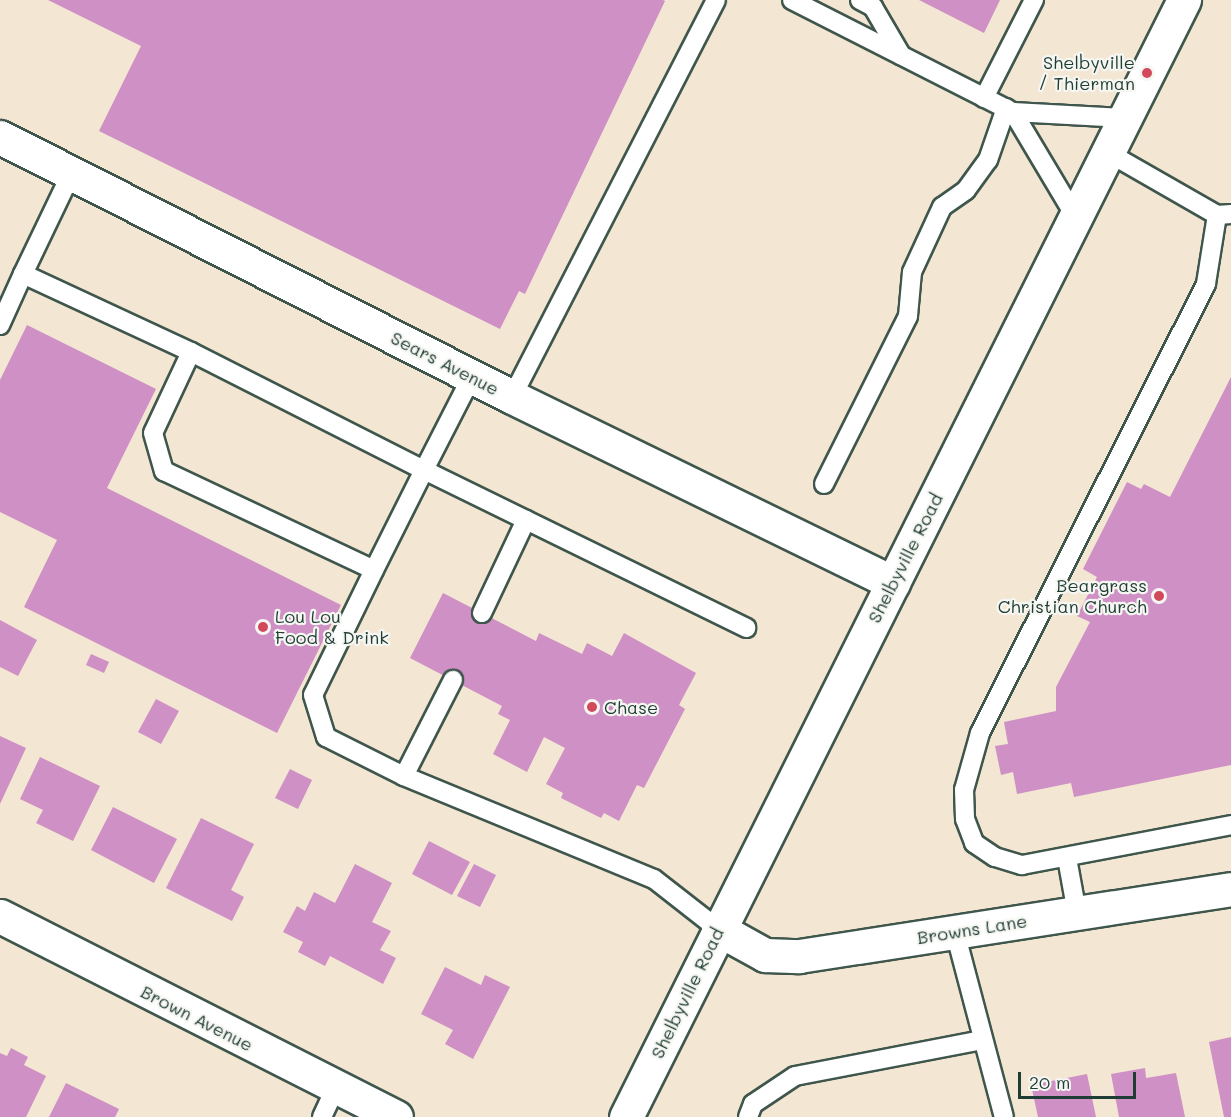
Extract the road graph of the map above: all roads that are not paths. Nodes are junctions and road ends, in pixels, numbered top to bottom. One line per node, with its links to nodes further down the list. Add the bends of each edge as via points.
1 (716, 0): 19 (lane)
2 (792, 0): 6 (lane)
3 (860, 0): 6 (lane, via 873,7)
4 (1034, 0): 7 (lane)
5 (1184, 0): 9 (street, Shelbyville Road)
6 (902, 55): 7 (lane)
7 (984, 98): 8 (lane)
8 (1009, 110): 9 (lane); 14 (lane); 21 (lane, via 988,160 966,190 942,207 912,272 908,316)
9 (1124, 118): 11 (street, Shelbyville Road)
10 (0, 137): 12 (street, Sears Avenue)
11 (1107, 152): 13 (lane); 14 (street, Shelbyville Road)
12 (71, 174): 15 (lane); 18 (street, Sears Avenue)
13 (1224, 214): 30 (lane, via 1206,284 980,733 964,789 965,819 974,843 995,857 1022,865)
14 (1075, 216): 24 (street, Shelbyville Road)
15 (23, 274): 16 (lane); 17 (lane)
16 (0, 325)
17 (191, 352): 20 (lane); 23 (lane, via 153,433 164,471)
18 (472, 376): 19 (street, Sears Avenue); 20 (lane)
19 (512, 397): 24 (street, Sears Avenue)
20 (424, 470): 22 (lane); 23 (lane)
21 (824, 484)
22 (526, 520): 25 (lane); 26 (lane)
23 (374, 570): 28 (lane, via 313,695 326,737)
24 (893, 583): 34 (street, Shelbyville Road)
25 (482, 613)
26 (746, 628)
27 (453, 680): 28 (lane)
28 (404, 776): 34 (lane, via 654,879)
29 (1231, 825): 30 (lane)
30 (1067, 858): 32 (lane)
31 (1231, 889): 32 (street, Browns Lane)
32 (1077, 913): 35 (street, Browns Lane)
33 (0, 916): 37 (street, Brown Avenue)
34 (718, 929): 35 (street, Browns Lane, via 765,955 799,956); 40 (street, Shelbyville Road)
35 (955, 932): 36 (lane)
36 (982, 1040): 41 (lane, via 795,1076 753,1104); 42 (lane)
37 (336, 1087): 38 (lane); 39 (street, Brown Avenue)
38 (322, 1117)
39 (396, 1117)
40 (626, 1117)
41 (748, 1117)
42 (1004, 1117)

